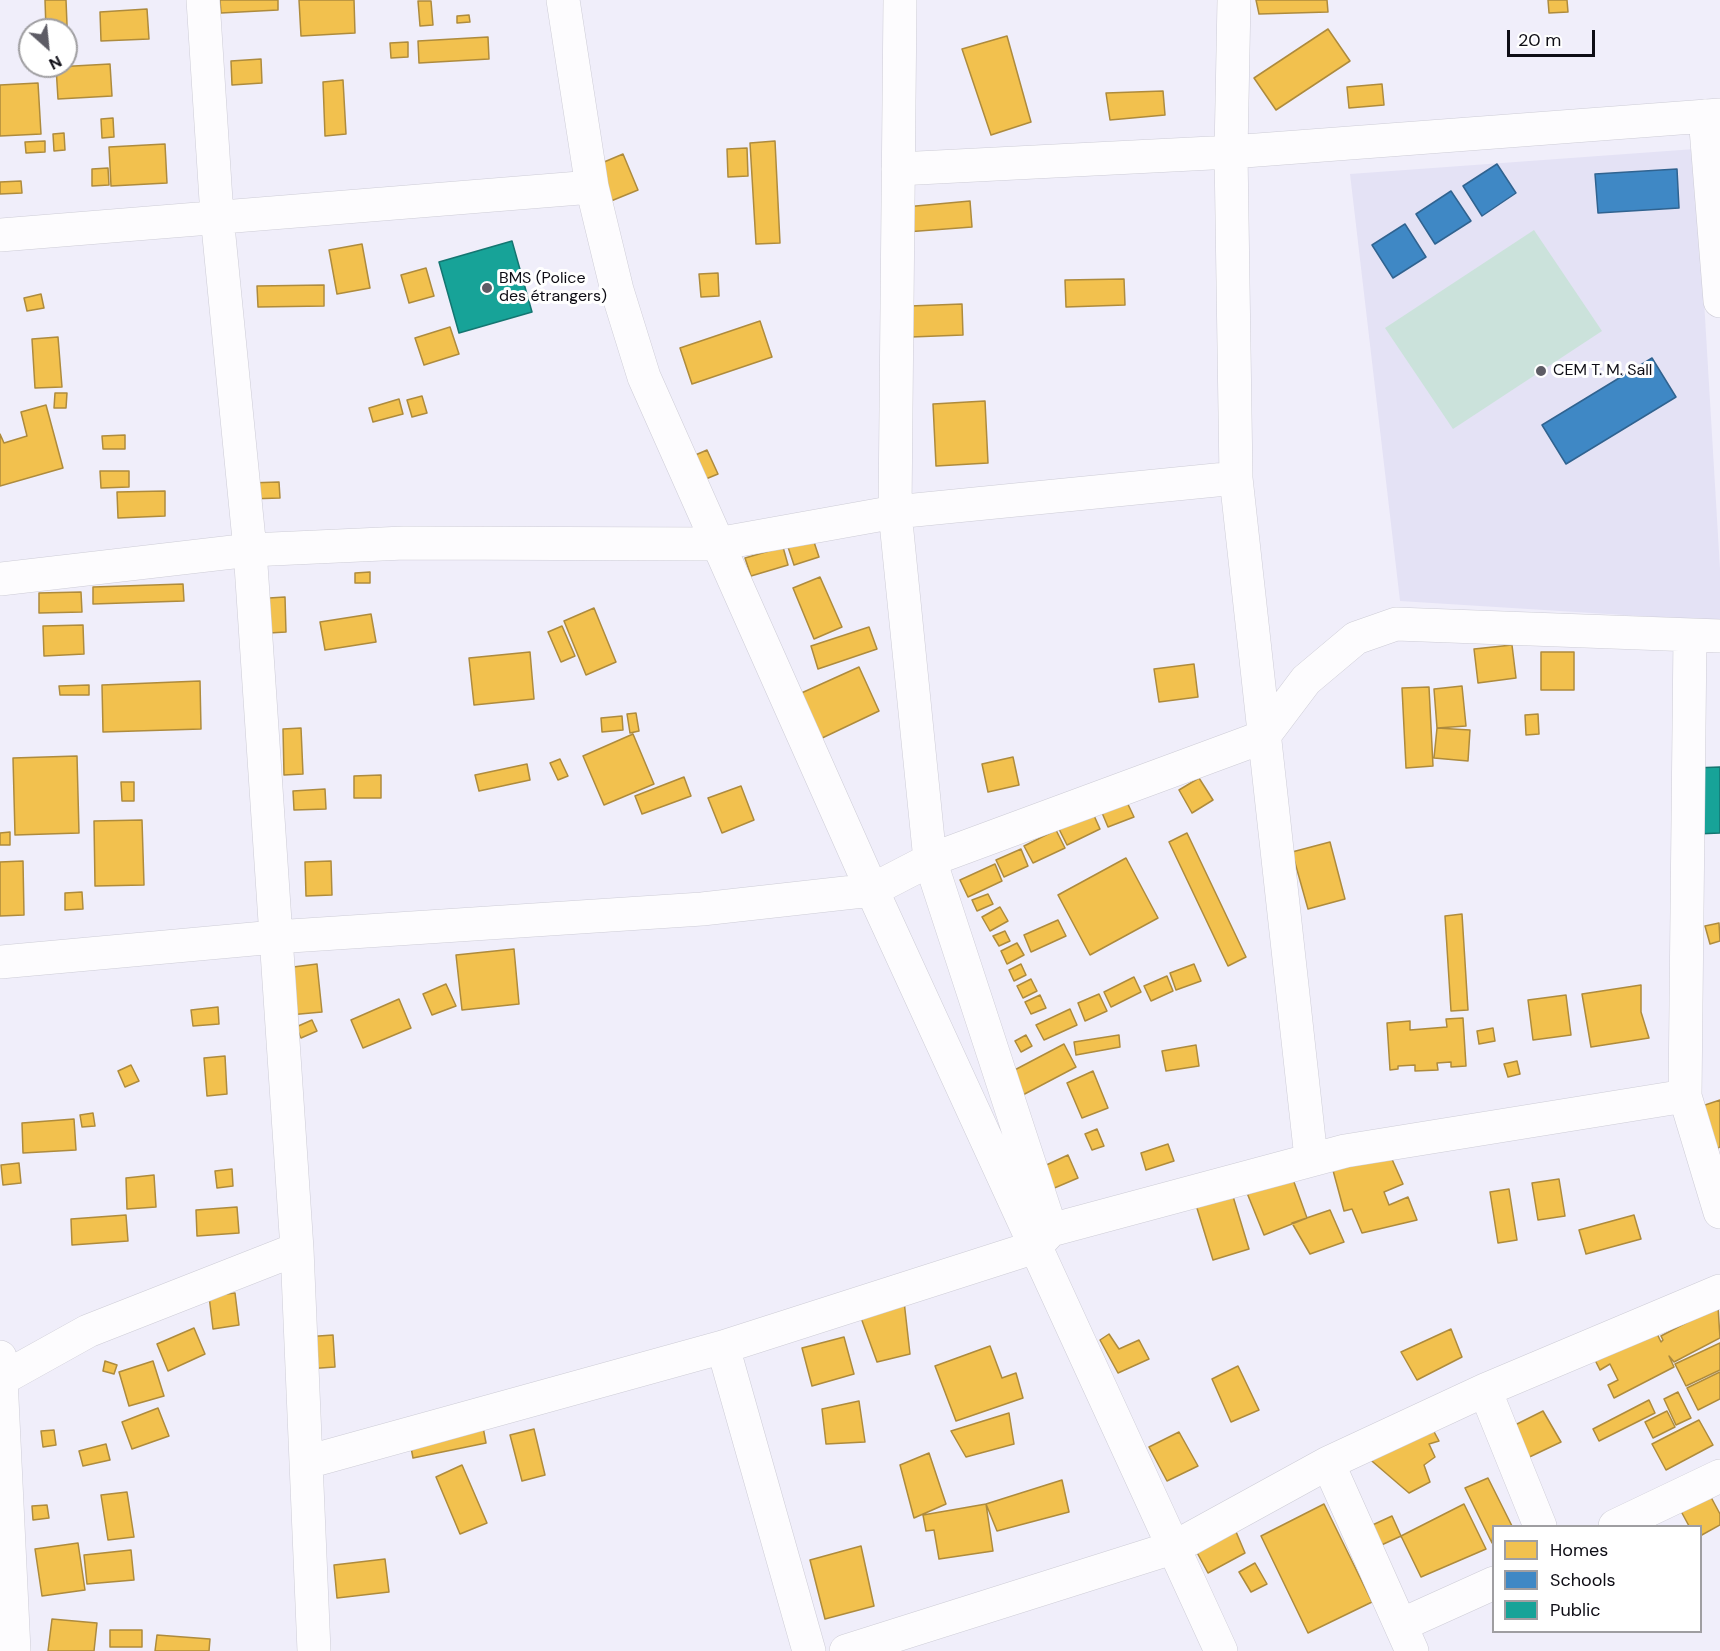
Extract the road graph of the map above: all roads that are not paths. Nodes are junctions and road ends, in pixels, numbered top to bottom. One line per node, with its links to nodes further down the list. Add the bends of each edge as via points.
1 (203, 0): 9 (street)
2 (563, 0): 8 (street)
3 (900, 0): 7 (street)
4 (1234, 0): 6 (street)
5 (1712, 116): 6 (street); 11 (street)
6 (1231, 152): 7 (street); 12 (street)
7 (898, 170): 13 (street)
8 (592, 187): 9 (street); 14 (street, via 617,290 644,377)
9 (217, 216): 10 (street); 15 (street)
10 (0, 235)
11 (1720, 301)
12 (1236, 478): 13 (street); 18 (street)
13 (895, 512): 14 (street); 19 (street)
14 (717, 543): 15 (street, via 404,543); 20 (street)
15 (250, 550): 16 (street); 21 (street)
16 (0, 579)
17 (1705, 636): 18 (street, via 1396,624 1356,638 1306,680); 23 (street)
18 (1263, 737): 19 (street); 24 (street)
19 (930, 860): 20 (street); 26 (street)
20 (872, 890): 21 (street, via 702,909); 26 (street)
21 (275, 937): 22 (street); 27 (street)
22 (0, 962)
23 (1685, 1096): 24 (street); 25 (street)
24 (1311, 1158): 26 (street)
25 (1720, 1212)
26 (1043, 1238): 29 (street); 37 (street)
27 (297, 1249): 30 (street, via 88,1331); 32 (street)
28 (1720, 1291): 31 (street)
29 (723, 1347): 32 (street); 42 (street)
30 (1, 1371): 40 (street)
31 (1485, 1390): 33 (street); 35 (street)
32 (307, 1462): 41 (street)
33 (1328, 1463): 37 (street); 39 (street)
34 (1720, 1476): 36 (street)
35 (1539, 1525)
36 (1619, 1525)
37 (1175, 1547): 43 (street); 44 (street)
38 (1492, 1584): 39 (street)
39 (1406, 1638)
40 (14, 1651)
41 (314, 1651)
42 (809, 1651)
43 (846, 1651)
44 (1221, 1651)

